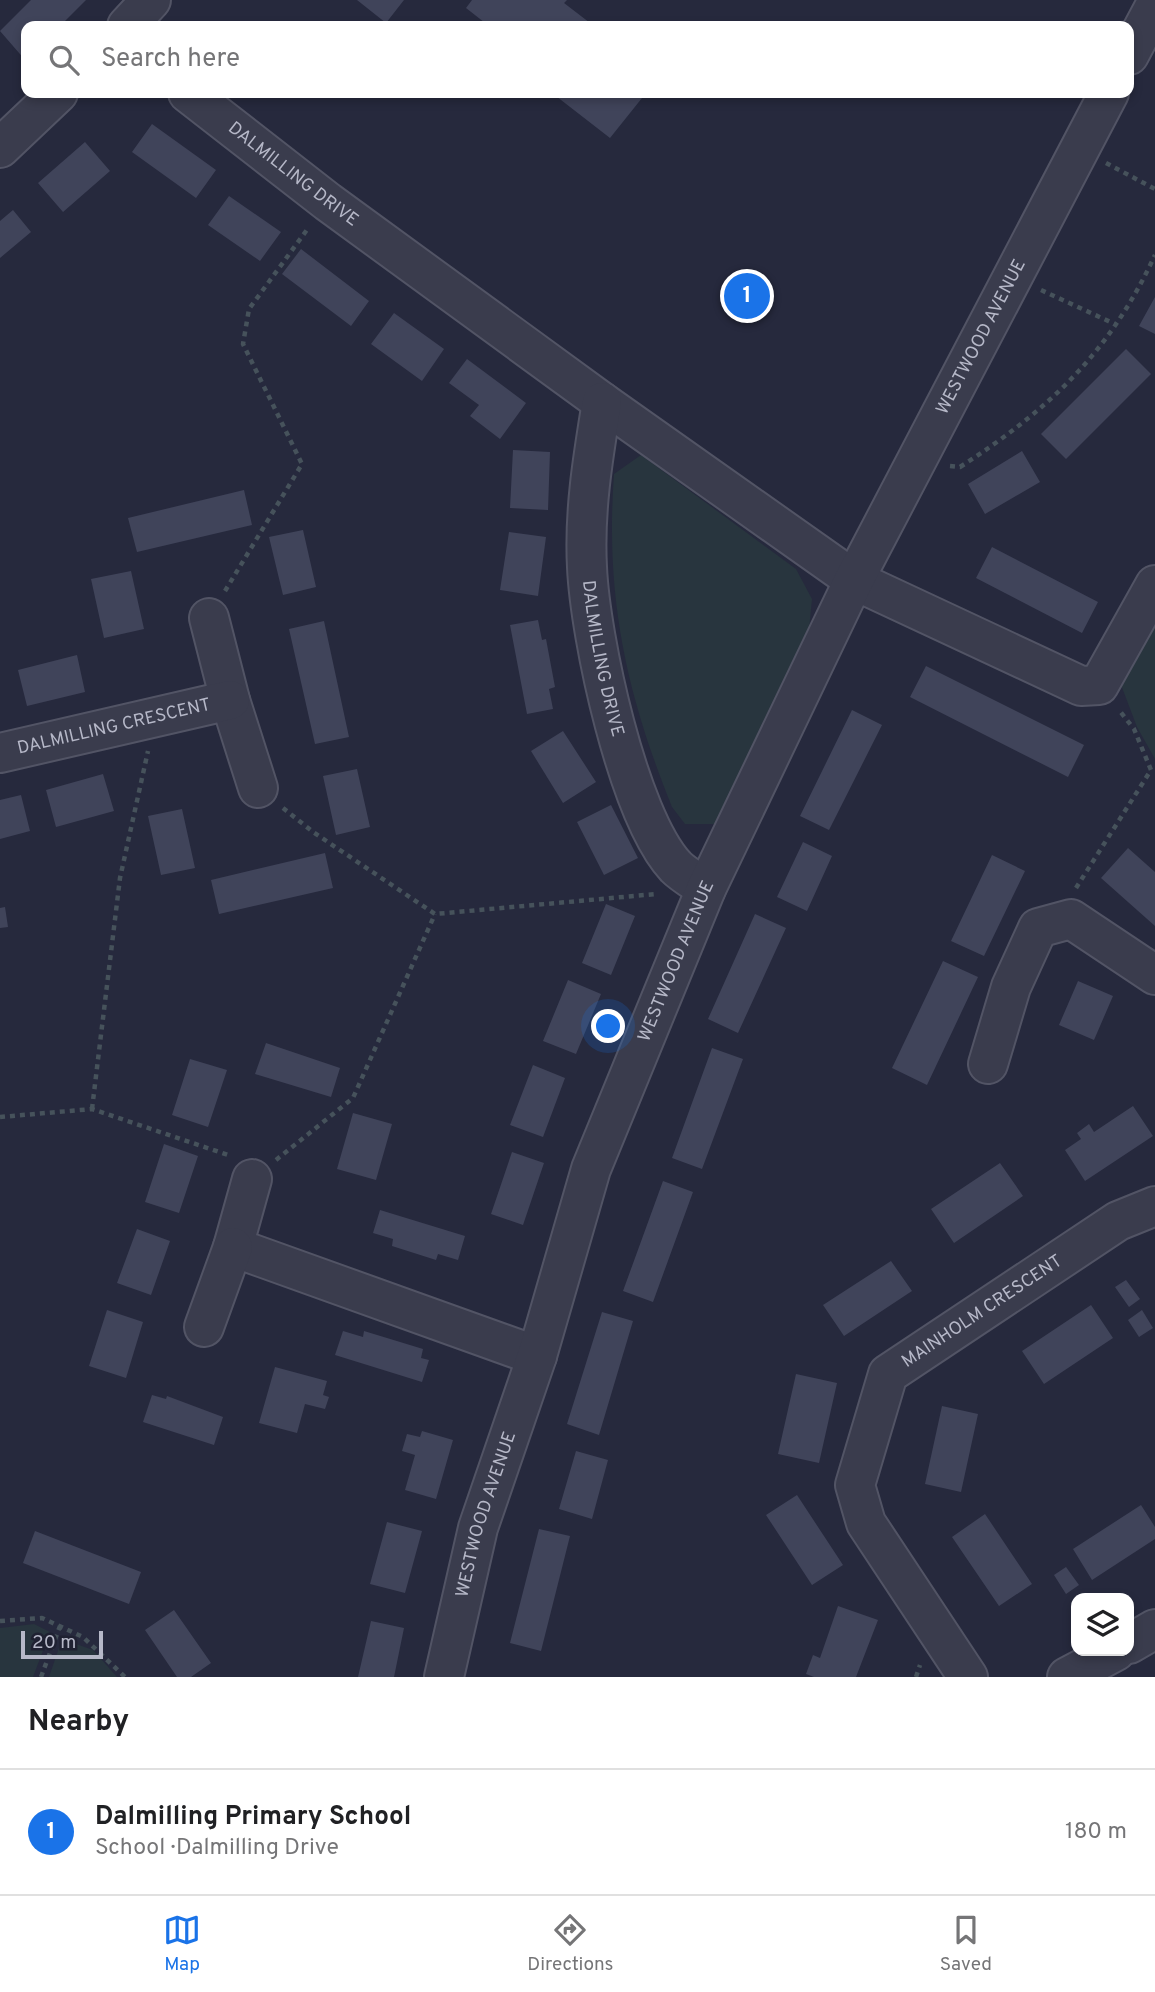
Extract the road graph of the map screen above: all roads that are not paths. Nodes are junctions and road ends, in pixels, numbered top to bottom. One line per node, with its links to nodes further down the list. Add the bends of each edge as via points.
1 (150, 0): 3 (street)
2 (1155, 6): 4 (street)
3 (131, 21)
4 (1134, 46)
5 (53, 98): 8 (street)
6 (194, 98): 9 (street, DALMILLING DRIVE, via 328,202)
7 (1106, 98): 10 (street, WESTWOOD AVENUE)
8 (0, 148)
9 (602, 402): 10 (street, DALMILLING DRIVE); 16 (street, DALMILLING DRIVE, via 588,483 587,568 603,674 646,818 676,867)
10 (854, 580): 11 (street, via 1081,686 1099,685); 16 (street, WESTWOOD AVENUE)
11 (1155, 585)
12 (209, 618): 13 (street, DALMILLING CRESCENT)
13 (230, 700): 14 (street, DALMILLING CRESCENT); 15 (street, DALMILLING CRESCENT)
14 (0, 753)
15 (258, 788)
16 (706, 889): 23 (street, WESTWOOD AVENUE, via 591,1169)
17 (1155, 975): 18 (street, via 1071,919 1038,928 1011,987)
18 (988, 1064)
19 (252, 1179): 21 (street)
20 (1155, 1206): 28 (street, MAINHOLM CRESCENT, via 1118,1221 888,1374 855,1485 866,1523)
21 (233, 1247): 22 (street); 23 (street)
22 (204, 1327)
23 (537, 1356): 27 (street, WESTWOOD AVENUE, via 478,1528)
24 (1155, 1629): 25 (street)
25 (1134, 1641)
26 (1107, 1656): 29 (street)
27 (444, 1677)
28 (968, 1677)
29 (1067, 1677)

